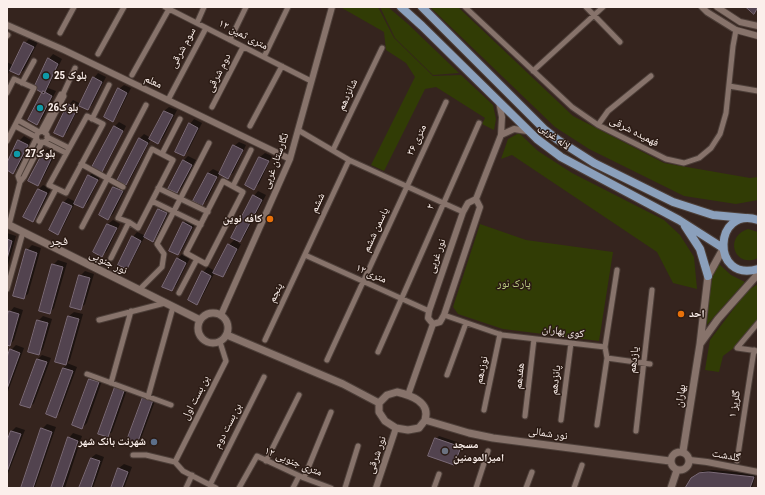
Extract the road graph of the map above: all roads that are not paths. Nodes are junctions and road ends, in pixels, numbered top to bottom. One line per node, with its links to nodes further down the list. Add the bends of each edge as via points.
1 (74, 7): 22 (street)
2 (124, 7): 28 (street)
3 (204, 7): 17 (street)
4 (246, 7): 24 (street)
5 (288, 7): 29 (street)
6 (332, 7): 36 (street, نگارستان غربی)
7 (400, 7): 44 (main road, لاله غربی)
8 (422, 7): 84 (main road, لاله غربی, via 558,140 594,162 673,202 713,215)
9 (466, 7): 33 (street, فهمیده شرقی)
10 (586, 7): 15 (street)
11 (604, 7): 15 (street)
12 (702, 7): 21 (street)
13 (717, 7): 16 (street)
14 (167, 8): 17 (street, ۱۲ متری ثمین); 34 (street)
15 (594, 16): 25 (street); 33 (street)
16 (740, 22): 19 (street); 21 (street)
17 (197, 23): 20 (street, ۱۲ متری ثمین)
18 (7, 24): 42 (street, معلم)
19 (758, 26)
20 (206, 28): 24 (street, ۱۲ متری ثمین); 42 (street, سوم شرقی)
21 (736, 30): 23 (street); 39 (street, فهمیده شرقی)
22 (60, 33)
23 (758, 36)
24 (230, 40): 26 (street, ۱۲ متری ثمین)
25 (620, 42)
26 (243, 47): 29 (street, ۱۲ متری ثمین); 46 (street, دوم شرقی)
27 (382, 48): 64 (street, شانزدهم)
28 (98, 54)
29 (264, 57): 31 (street, ۱۲ متری ثمین)
30 (34, 61): 37 (street)
31 (282, 66): 36 (street, ۱۲ متری ثمین); 53 (street)
32 (75, 68): 56 (street)
33 (533, 71): 51 (street, فهمیده شرقی, via 572,107)
34 (132, 75)
35 (651, 76): 51 (street, via 608,111)
36 (312, 81): 54 (street, نگارستان غربی)
37 (22, 83): 41 (street, via 14,79); 49 (street, via 34,88)
38 (109, 85): 47 (street)
39 (729, 86): 40 (street); 51 (street, فهمیده شرقی, via 726,113 720,134 711,148 699,158 684,163 666,159)
40 (758, 91)
41 (7, 93)
42 (168, 100): 67 (street, معلم)
43 (446, 102): 73 (street, ۳۶ متری)
44 (499, 102): 55 (main road, لاله غربی); 57 (street, نور غربی, via 502,117)
45 (146, 105): 70 (street)
46 (212, 108)
47 (92, 118): 62 (street, via 87,116); 69 (street, via 102,124)
48 (180, 119): 66 (street)
49 (18, 120): 52 (street); 56 (street)
50 (479, 123): 80 (street, ۲)
51 (598, 125)
52 (15, 126): 58 (street); 59 (street)
53 (250, 126)
54 (298, 130): 64 (street); 67 (street, نگارستان غربی)
55 (527, 130): 57 (street, via 514,129); 86 (main road, لاله غربی, via 561,157 588,173)
56 (43, 133): 58 (street); 60 (street); 62 (street)
57 (501, 135): 78 (street, نور غربی)
58 (36, 138): 60 (street); 71 (street, via 18,176)
59 (7, 141)
60 (43, 142): 65 (street); 71 (street)
61 (209, 142): 77 (street)
62 (69, 148): 65 (street)
63 (251, 150): 72 (street)
64 (333, 150): 68 (street)
65 (66, 153): 75 (street, via 49,185)
66 (162, 154): 76 (street, via 173,160); 88 (street, via 152,149 118,218)
67 (290, 159): 111 (street, نگارستان غربی)
68 (349, 160): 73 (street); 94 (street, ششم)
69 (81, 164): 70 (street); 75 (street, via 66,193)
70 (107, 178): 74 (street); 91 (street)
71 (20, 182): 89 (street)
72 (233, 186): 82 (street, via 224,181); 96 (street, via 243,192 206,264)
73 (407, 186): 80 (street); 101 (street, یاسمن ششم)
74 (123, 187)
75 (56, 188): 87 (street)
76 (158, 188): 77 (street); 79 (street)
77 (180, 199): 81 (street); 82 (street)
78 (476, 199): 83 (street, نور غربی, via 468,203); 112 (street, نور غربی, via 480,208)
79 (152, 201): 81 (street); 88 (street, via 138,228)
80 (444, 203): 83 (street); 106 (street, ۲)
81 (174, 211): 90 (street); 103 (street, via 157,244 164,254 162,267)
82 (208, 212): 90 (street)
83 (463, 212): 109 (street, نور غربی)
84 (744, 218): 85 (main road, لاله غربی); 93 (main road, via 730,226 725,233)
85 (757, 218)
86 (679, 220): 93 (main road, لاله غربی); 100 (main road, via 688,229 700,249)
87 (39, 221)
88 (129, 222): 95 (street)
89 (8, 225): 92 (main road, نور جنوبی)
90 (201, 225): 96 (street, via 186,254)
91 (82, 227)
92 (23, 232): 102 (street); 103 (main road, نور جنوبی)
93 (723, 248): 97 (main road, via 731,264 739,269); 100 (main road, بهاران)
94 (305, 255): 101 (street, ۱۲ متری); 121 (street, پنجم)
95 (111, 258)
96 (197, 259): 105 (street)
97 (758, 269)
98 (617, 270): 125 (street)
99 (758, 274): 124 (main road, بهاران, via 718,319)
100 (708, 276): 124 (main road, بهاران)
101 (363, 281): 106 (street, ۱۲ متری); 129 (street)
102 (7, 289)
103 (139, 290): 107 (main road, نور جنوبی)
104 (652, 290): 130 (street, یازدهم)
105 (179, 292)
106 (402, 298): 109 (street, ۱۲ متری); 127 (street, ۲)
107 (165, 303): 108 (main road, نور جنوبی); 110 (street)
108 (173, 307): 114 (main road, نور جنوبی); 137 (street)
109 (429, 311): 117 (street, via 428,318)
110 (131, 312): 113 (street); 134 (street)
111 (221, 314): 114 (main road, via 207,314); 119 (main road, via 229,326)
112 (444, 315): 116 (street, کوی بهاران); 117 (street, via 440,322)
113 (99, 320)
114 (200, 320): 122 (main road, via 198,330 202,339 211,343)
115 (758, 322): 126 (street, via 737,348)
116 (466, 323): 118 (street, کوی بهاران); 132 (street)
117 (433, 324): 135 (street)
118 (500, 334): 120 (street, کوی بهاران); 140 (street, نوزدهم)
119 (227, 335): 122 (main road); 138 (main road)
120 (534, 339): 123 (street, کوی بهاران); 142 (street, هفدهم)
121 (265, 340)
122 (220, 342): 156 (street, بن بست اول, via 226,361)
123 (571, 344): 125 (street, کوی بهاران); 144 (street, پانزدهم)
124 (700, 344): 150 (main road, بهاران)
125 (605, 348): 128 (street)
126 (756, 351): 155 (street, گلریز ۱)
127 (378, 352)
128 (607, 358): 130 (street); 145 (street)
129 (327, 360)
130 (647, 364): 147 (street, یازدهم)
131 (87, 374): 134 (street)
132 (447, 375)
133 (264, 377): 165 (street, بن بست دوم)
134 (111, 383): 137 (street)
135 (408, 394): 138 (main road, via 397,392 387,395); 143 (main road, via 418,399 425,409)
136 (299, 395): 153 (street)
137 (148, 397): 139 (street)
138 (379, 402): 146 (main road, via 379,412 385,421)
139 (171, 405)
140 (484, 410)
141 (331, 412): 164 (street)
142 (525, 416)
143 (425, 420): 146 (main road, via 419,428); 154 (main road, نور شمالی, via 462,432 493,438)
144 (561, 420)
145 (597, 426)
146 (396, 428): 172 (street, نور شرقی)
147 (636, 431)
148 (358, 446): 171 (street)
149 (488, 451): 174 (street)
150 (683, 452): 152 (main road); 154 (main road, via 674,453)
151 (133, 455): 156 (street, via 146,455)
152 (690, 460): 158 (main road, via 686,468); 160 (street, گلدشت)
153 (266, 461): 163 (street, ۱۲ متری جنوبی); 168 (street, ۱۲ متری جنوبی, via 257,456)
154 (670, 461): 158 (main road)
155 (737, 461)
156 (175, 462): 162 (street, via 183,471)
157 (582, 465): 176 (street)
158 (677, 470): 177 (main road)
159 (532, 472): 175 (street)
160 (758, 472)
161 (439, 474): 173 (street)
162 (192, 475): 165 (street); 166 (street)
163 (299, 476): 164 (street, ۱۲ متری جنوبی); 169 (street)
164 (304, 478): 170 (street, ۱۲ متری جنوبی)
165 (210, 485): 167 (street)
166 (186, 488)
167 (216, 488)
168 (239, 488)
169 (294, 488)
170 (332, 488)
171 (345, 488)
172 (376, 488)
173 (434, 488)
174 (476, 488)
175 (526, 488)
176 (574, 488)
177 (671, 488)

